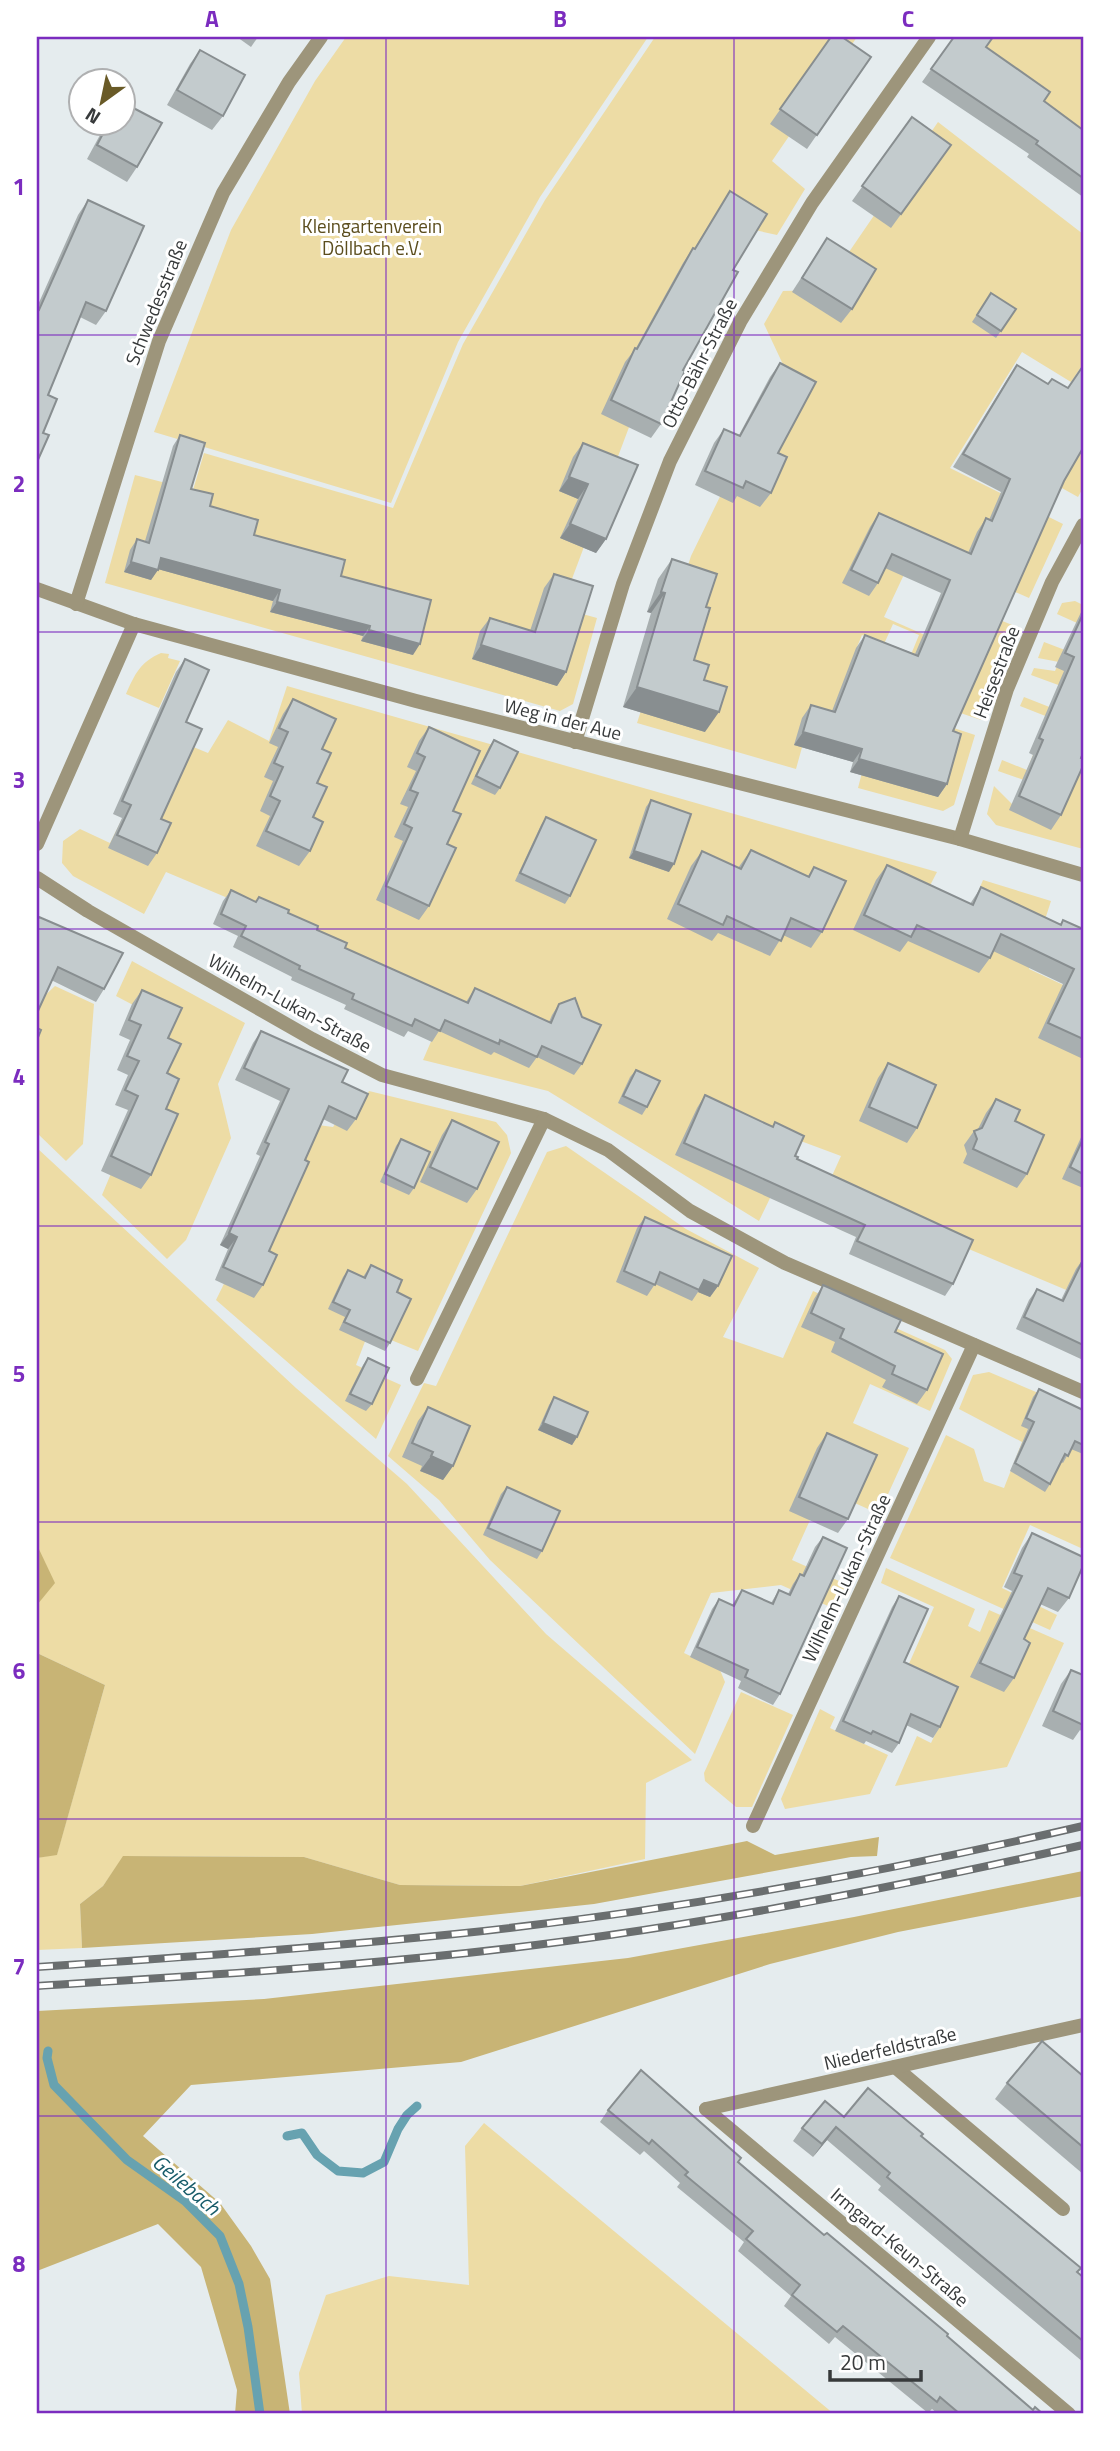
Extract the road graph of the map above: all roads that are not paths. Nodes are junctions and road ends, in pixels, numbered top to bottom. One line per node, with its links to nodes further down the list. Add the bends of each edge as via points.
1 (321, 37): 5 (street, Schwedesstraße, via 223,193 169,316)
2 (929, 37): 7 (street, Otto-Bähr-Straße, via 812,203 740,322 670,461 623,584)
3 (1083, 524): 8 (street, Heisestraße, via 1052,582 1007,689)
4 (37, 589): 5 (street, Weg in der Aue)
5 (76, 604): 6 (street, Weg in der Aue)
6 (134, 624): 7 (street, Weg in der Aue); 9 (street)
7 (575, 741): 8 (street, Weg in der Aue)
8 (960, 839): 10 (street, Weg in der Aue)
9 (37, 844)
10 (1083, 875)
11 (37, 878): 12 (street, Wilhelm-Lukan-Straße, via 312,1039 382,1074)
12 (544, 1119): 13 (street, Wilhelm-Lukan-Straße, via 608,1150 690,1211 785,1263); 14 (street)
13 (974, 1346): 15 (street, Wilhelm-Lukan-Straße); 16 (street, Wilhelm-Lukan-Straße)
14 (417, 1379)
15 (1083, 1392)
16 (753, 1826)
17 (1083, 2025): 18 (street, Niederfeldstraße)
18 (895, 2067): 19 (street, Niederfeldstraße); 20 (street)
19 (706, 2109): 21 (street, Irmgard-Keun-Straße)
20 (1063, 2209)
21 (1069, 2414)

